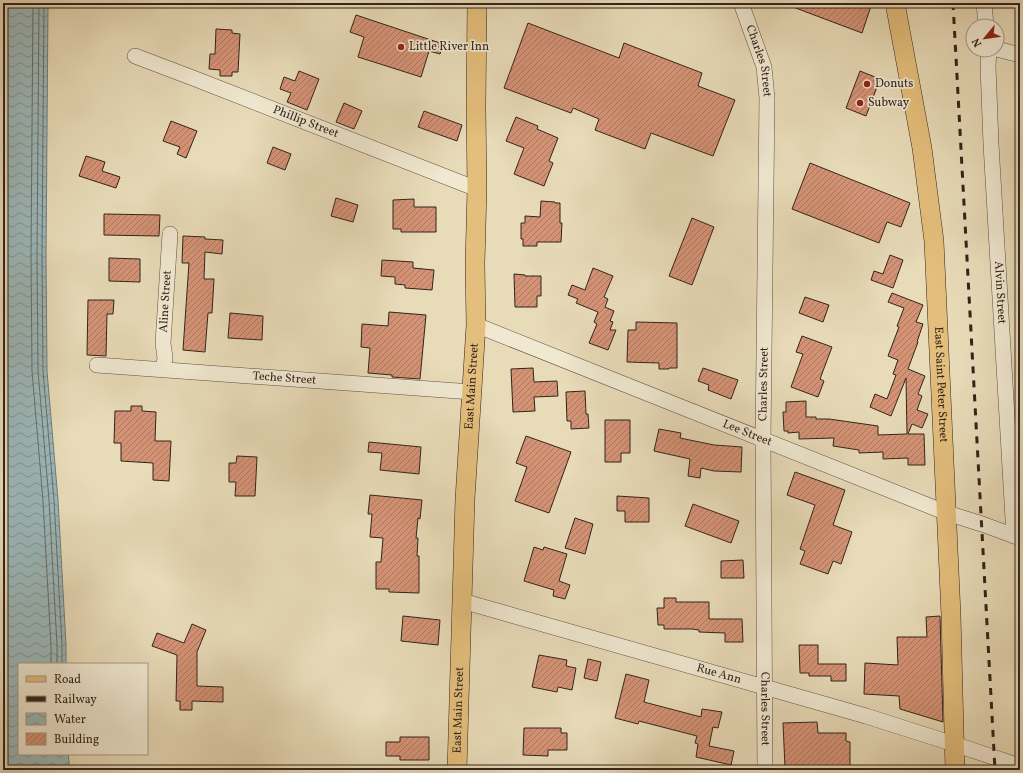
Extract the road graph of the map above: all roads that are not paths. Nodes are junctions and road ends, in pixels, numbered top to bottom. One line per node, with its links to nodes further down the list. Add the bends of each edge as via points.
1 (477, 3): 10 (main road, East Main Street)
2 (741, 3): 16 (street, Charles Street, via 764,67 767,98)
3 (895, 3): 17 (main road, East Saint Peter Street, via 922,148 934,241)
4 (984, 3): 5 (street)
5 (985, 18)
6 (1005, 51): 7 (street)
7 (1020, 55)
8 (135, 56): 10 (street, Phillip Street)
9 (988, 58): 18 (street, Alvin Street, via 991,144)
10 (477, 189): 12 (main road, East Main Street)
11 (170, 234): 14 (street, Aline Street)
12 (476, 325): 15 (main road, East Main Street); 16 (street, Lee Street)
13 (97, 365): 14 (street, Teche Street)
14 (163, 369): 15 (street, Teche Street)
15 (472, 392): 19 (main road, East Main Street)
16 (764, 440): 17 (street, Lee Street); 20 (street, Charles Street)
17 (947, 513): 18 (street, Lee Street); 21 (main road, East Saint Peter Street)
18 (1017, 537)
19 (462, 601): 20 (street, Rue Ann); 23 (main road, East Main Street)
20 (764, 687): 21 (street, Rue Ann); 24 (street, Charles Street)
21 (954, 744): 22 (street, Rue Ann); 25 (main road, East Saint Peter Street)
22 (1020, 766)
23 (457, 770)
24 (765, 770)
25 (954, 770)

